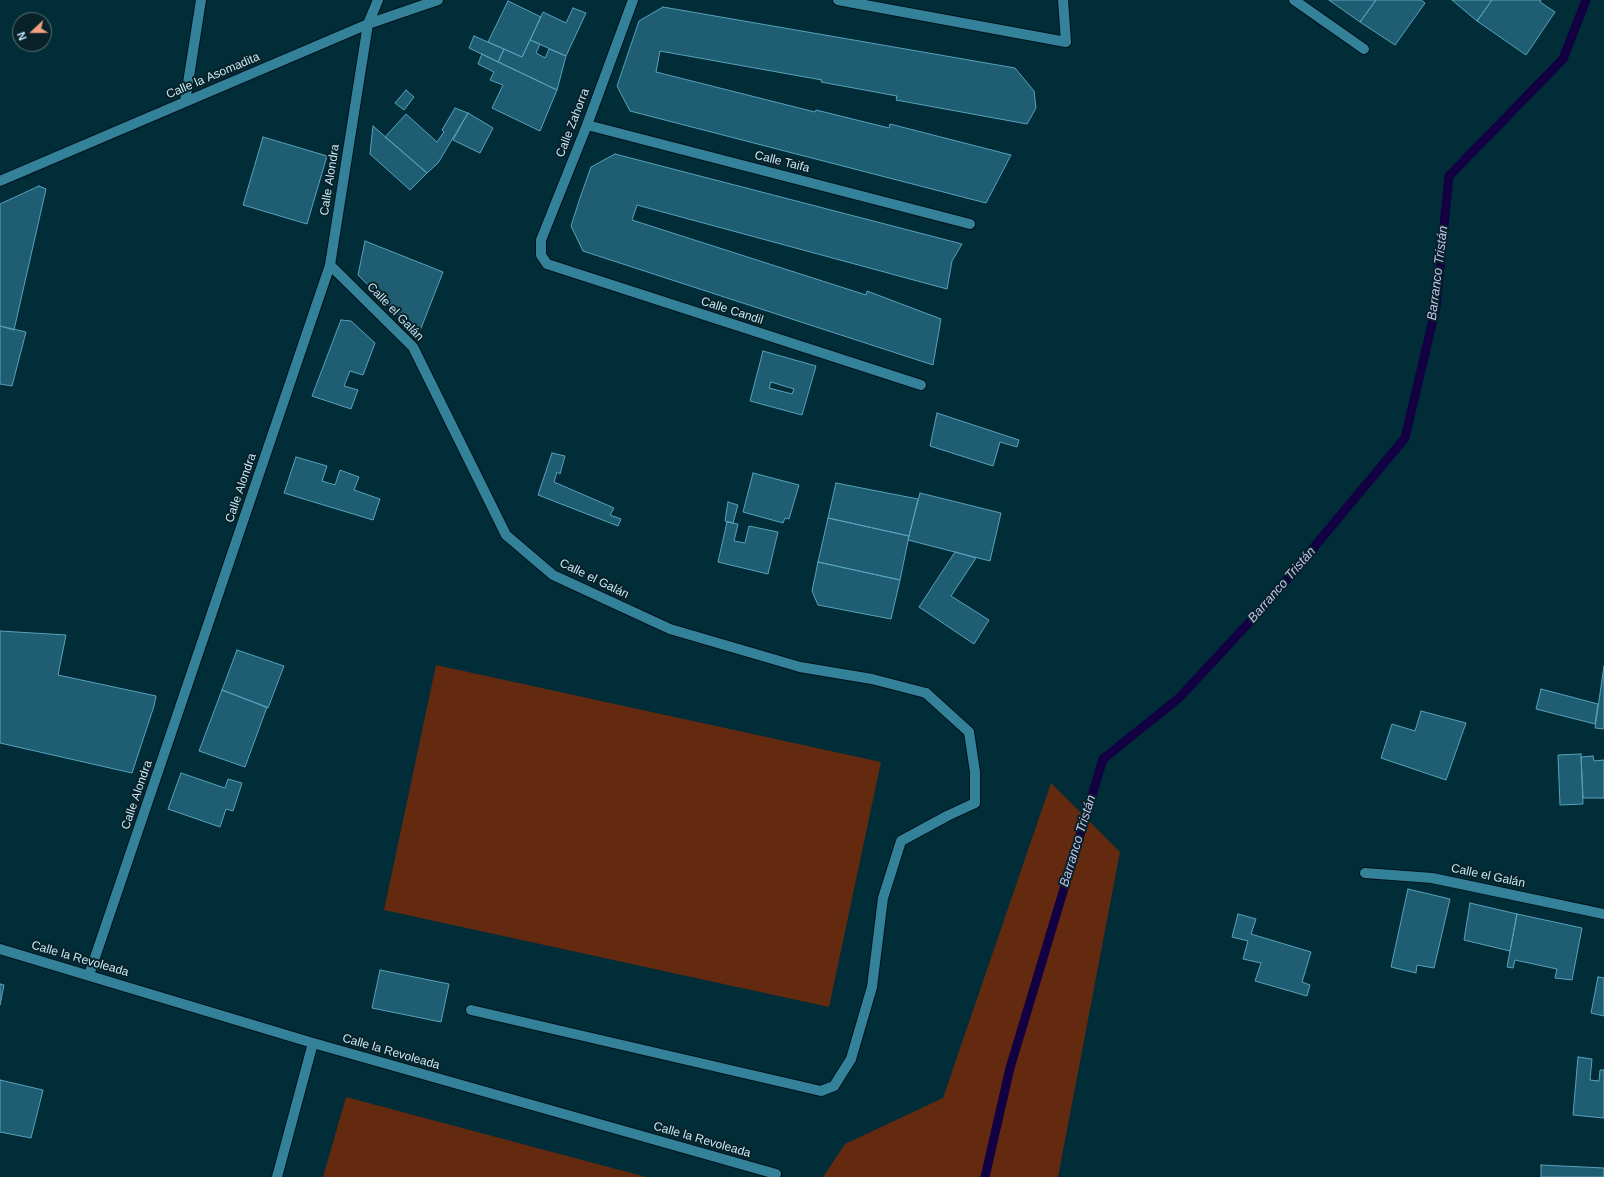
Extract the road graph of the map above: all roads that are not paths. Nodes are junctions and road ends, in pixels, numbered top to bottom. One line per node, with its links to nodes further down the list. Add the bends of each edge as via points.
1 (201, 0): 11 (street)
2 (378, 0): 9 (street, Calle Alondra)
3 (438, 0): 9 (street, Calle la Asomadita)
4 (633, 0): 12 (street, Calle Zahorra)
5 (838, 0): 8 (street)
6 (1063, 0): 8 (street, via 1066,42)
7 (1294, 0): 10 (street)
8 (849, 1)
9 (368, 24): 11 (street, Calle la Asomadita); 16 (street, Calle Alondra)
10 (1364, 49)
11 (185, 102): 13 (street, Calle la Asomadita)
12 (587, 125): 14 (street, Calle Taifa); 15 (street, Calle Zahorra, via 541,240)
13 (0, 181)
14 (970, 224)
15 (541, 255): 17 (street, Calle Candil, via 547,264 557,268)
16 (330, 265): 21 (street, Calle Alondra); 22 (street, Calle el Galán, via 413,346 506,534 553,575 670,629 800,667 872,679 926,694 969,732 975,772 975,803 901,841 883,898 872,987 851,1059 834,1086 821,1091)
17 (921, 385)
18 (1365, 873): 19 (street, Calle el Galán, via 1432,878)
19 (1604, 914)
20 (0, 949): 21 (street, Calle la Revoleada)
21 (89, 975): 23 (street, Calle la Revoleada)
22 (471, 1010)
23 (313, 1043): 24 (street, Calle la Revoleada); 25 (street)
24 (776, 1174)
25 (277, 1177)

